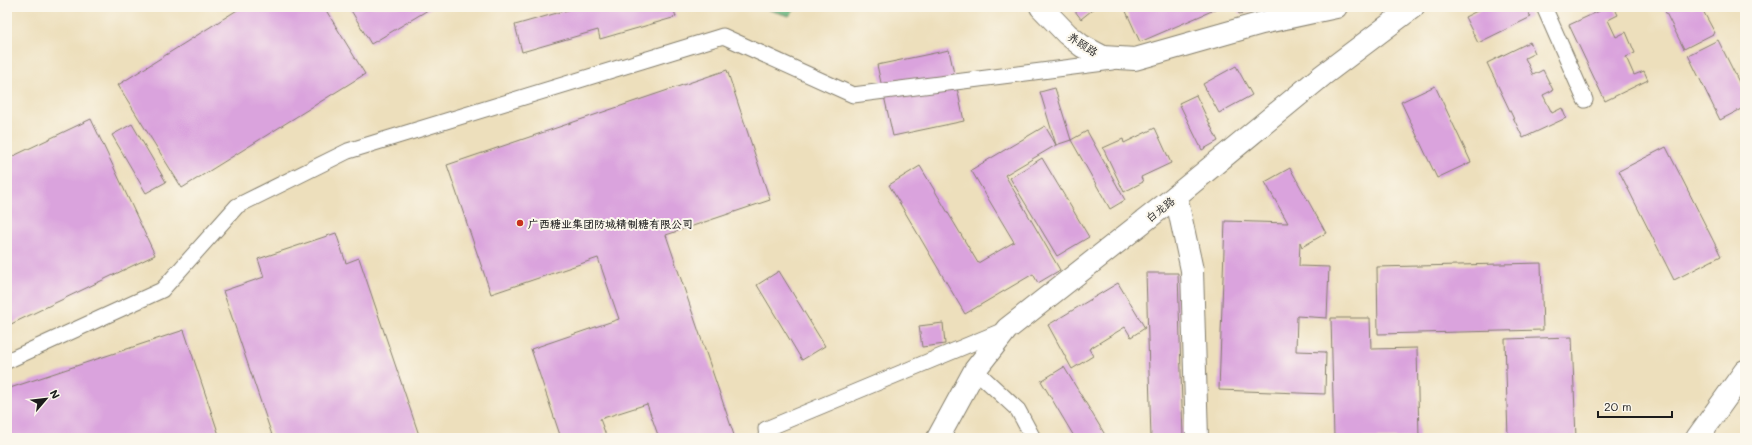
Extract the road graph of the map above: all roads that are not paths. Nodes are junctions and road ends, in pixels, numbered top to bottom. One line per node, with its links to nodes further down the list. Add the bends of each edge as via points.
1 (1041, 7): 5 (street, 养颐路, via 1082,46 1103,57)
2 (1336, 7): 5 (street, 养颐路, via 1262,23)
3 (1413, 7): 7 (street, 白龙路, via 1323,74)
4 (1544, 7): 6 (lane)
5 (1135, 59): 9 (lane, via 853,95 723,36 348,151 237,206 162,290)
6 (1585, 100)
7 (1176, 196): 8 (street, 白龙路); 15 (street, via 1192,270)
8 (1007, 329): 10 (street, 白龙路); 12 (lane, via 766,429)
9 (7, 362)
10 (975, 370): 13 (street, 白龙路); 14 (lane, via 1018,410)
11 (1745, 371): 16 (street)
12 (768, 438)
13 (938, 438)
14 (1034, 438)
15 (1197, 438)
16 (1697, 438)

